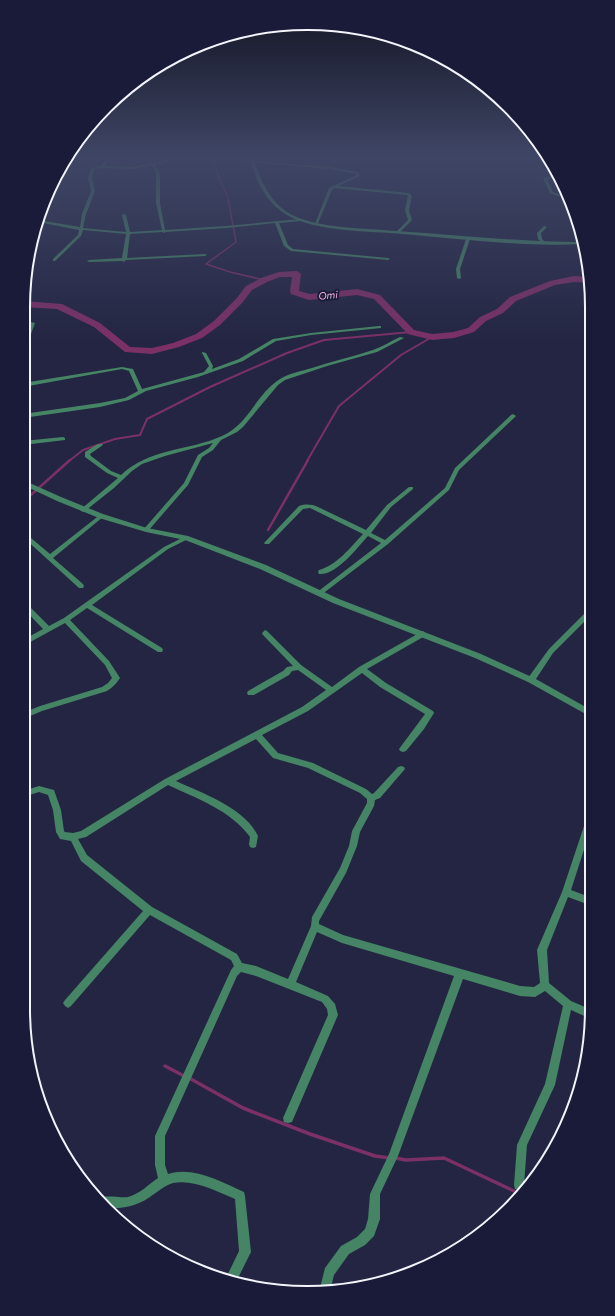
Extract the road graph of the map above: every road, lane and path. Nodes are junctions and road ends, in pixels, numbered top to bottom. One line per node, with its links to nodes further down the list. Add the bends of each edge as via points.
1 (83, 219): 11 (street)
2 (125, 219): 14 (street)
3 (161, 219): 12 (street)
4 (318, 219): 9 (street)
5 (410, 219): 13 (street)
6 (300, 220): 8 (street); 9 (street)
7 (44, 222): 11 (street)
8 (277, 223): 12 (street); 19 (street, via 286,246 292,250)
9 (316, 223): 13 (street)
10 (546, 227): 16 (street, via 539,233)
11 (82, 229): 14 (street); 20 (street, via 80,235)
12 (164, 232): 14 (street)
13 (398, 232): 15 (street)
14 (128, 233): 21 (street)
15 (468, 239): 16 (street); 23 (street, via 458,269)
16 (544, 243): 17 (street)
17 (578, 243)
18 (205, 255): 21 (street)
19 (388, 259)
20 (54, 260)
21 (124, 260): 22 (street)
22 (89, 261)
23 (459, 278)
24 (33, 323): 26 (street)
25 (379, 327): 29 (street, via 276,340 242,360)
26 (30, 330)
27 (402, 338): 35 (street, via 375,352 283,379 236,430)
28 (204, 354): 29 (street, via 211,366)
29 (204, 373): 31 (street)
30 (30, 384): 31 (street, via 122,368 131,370)
31 (140, 391): 32 (street, via 127,399 100,405)
32 (30, 415)
33 (513, 416): 48 (street, via 457,469 447,489)
34 (63, 439): 36 (street)
35 (219, 439): 38 (street, via 145,460); 43 (street, via 211,450 200,456 186,484)
36 (30, 442)
37 (100, 445): 38 (street, via 87,453 88,457 109,472)
38 (122, 477): 41 (street)
39 (30, 485): 41 (street)
40 (411, 488): 44 (street, via 390,506)
41 (83, 510): 42 (street)
42 (101, 516): 43 (street); 49 (street)
43 (146, 530): 45 (street)
44 (368, 534): 47 (street, via 316,508 301,506); 48 (street); 50 (street, via 335,565 326,572)
45 (186, 538): 52 (street, via 263,567); 53 (street, via 166,548)
46 (30, 540): 49 (street)
47 (267, 543)
48 (386, 543): 52 (street)
49 (49, 558): 51 (street)
50 (321, 572)
51 (81, 586)
52 (319, 593): 59 (street)
53 (87, 605): 56 (street); 61 (street)
54 (30, 611): 57 (street)
55 (585, 617): 64 (street, via 550,651)
56 (66, 620): 57 (street); 68 (street, via 107,663 116,678 104,689)
57 (47, 629): 60 (street)
58 (265, 633): 62 (street)
59 (423, 634): 63 (street); 64 (street)
60 (30, 639)
61 (160, 650)
62 (299, 667): 65 (street); 66 (street, via 290,668 286,673)
63 (362, 669): 65 (street); 70 (street, via 383,685 430,713)
64 (531, 680): 67 (street)
65 (331, 690): 69 (street, via 305,709)
66 (251, 693)
67 (585, 711)
68 (30, 713)
69 (257, 735): 72 (street); 74 (street, via 276,756 310,765 363,791)
70 (403, 749)
71 (401, 769): 74 (street, via 377,796)
72 (168, 781): 76 (street, via 107,820); 77 (street, via 223,807 245,824 254,836)
73 (30, 792): 76 (street, via 39,789 51,792 58,810 60,832 63,836)
74 (371, 798): 81 (street, via 371,803 356,831 343,870 315,920)
75 (585, 832): 78 (street)
76 (73, 837): 80 (street, via 84,858)
77 (253, 844)
78 (566, 892): 79 (street); 85 (street, via 542,950)
79 (585, 899)
80 (149, 910): 82 (street, via 225,951 234,957); 86 (street)
81 (315, 926): 83 (street, via 342,939); 84 (street)
82 (239, 967): 84 (street); 90 (street, via 160,1136 160,1165)
83 (460, 974): 85 (street, via 520,991 535,992); 94 (street, via 393,1156 375,1194 374,1219 370,1232 361,1241 345,1250 329,1272)
84 (290, 985): 89 (street, via 325,999 332,1007 334,1015)
85 (545, 985): 87 (street)
86 (68, 1003)
87 (568, 1004): 88 (street); 91 (street, via 550,1085 522,1145)
88 (585, 1011)
89 (288, 1118)
90 (164, 1180): 92 (street, via 132,1201); 93 (street, via 180,1176 200,1180 240,1196 245,1252)
91 (519, 1185)
92 (109, 1203)
93 (233, 1276)
94 (326, 1285)

